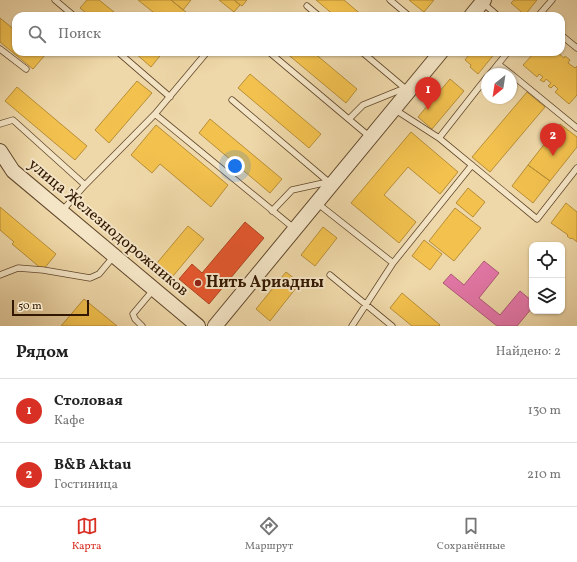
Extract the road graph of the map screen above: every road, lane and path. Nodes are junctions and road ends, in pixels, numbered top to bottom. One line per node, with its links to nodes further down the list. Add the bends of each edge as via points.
1 (55, 0): 6 (lane)
2 (390, 0): 8 (lane)
3 (552, 0): 11 (lane)
4 (483, 1): 9 (street); 10 (lane)
5 (307, 6): 7 (lane)
6 (69, 12)
7 (314, 12)
8 (404, 12)
9 (474, 12)
10 (494, 12)
11 (542, 12)
12 (565, 38): 13 (lane)
13 (577, 48)
14 (0, 49): 24 (lane)
15 (123, 56): 28 (lane)
16 (204, 56): 28 (lane)
17 (274, 56): 32 (lane)
18 (367, 56): 27 (lane)
19 (437, 56): 27 (street)
20 (505, 56): 21 (lane)
21 (498, 64): 22 (lane); 23 (lane)
22 (495, 68)
23 (503, 68)
24 (26, 69)
25 (517, 79): 34 (lane)
26 (481, 85): 36 (lane)
27 (407, 90): 30 (street); 32 (lane, via 363,105)
28 (170, 97): 31 (lane)
29 (232, 100): 40 (lane)
30 (394, 109): 35 (street); 36 (lane)
31 (155, 114): 41 (lane); 43 (lane)
32 (349, 119): 35 (lane)
33 (0, 124): 41 (lane, via 13,120)
34 (577, 128)
35 (371, 137): 40 (street)
36 (439, 138): 38 (lane)
37 (0, 151): 44 (street, улица Железнодорожников, via 13,171)
38 (472, 166): 39 (lane, via 537,219); 47 (lane)
39 (577, 168)
40 (330, 183): 42 (street); 43 (lane, via 292,190)
41 (85, 185): 44 (lane)
42 (317, 202): 45 (street); 47 (lane)
43 (272, 211): 45 (lane)
44 (62, 212): 46 (street, улица Железнодорожников)
45 (295, 229): 54 (street)
46 (114, 256): 49 (lane, via 98,274 90,278 18,268); 50 (street, улица Железнодорожников)
47 (393, 263): 51 (lane)
48 (330, 274): 51 (lane)
49 (0, 275)
50 (154, 289): 52 (lane, via 133,314); 53 (street, улица Железнодорожников)
51 (365, 303): 55 (lane); 56 (lane)
52 (142, 326)
53 (198, 326)
54 (215, 326)
55 (352, 326)
56 (392, 326)

